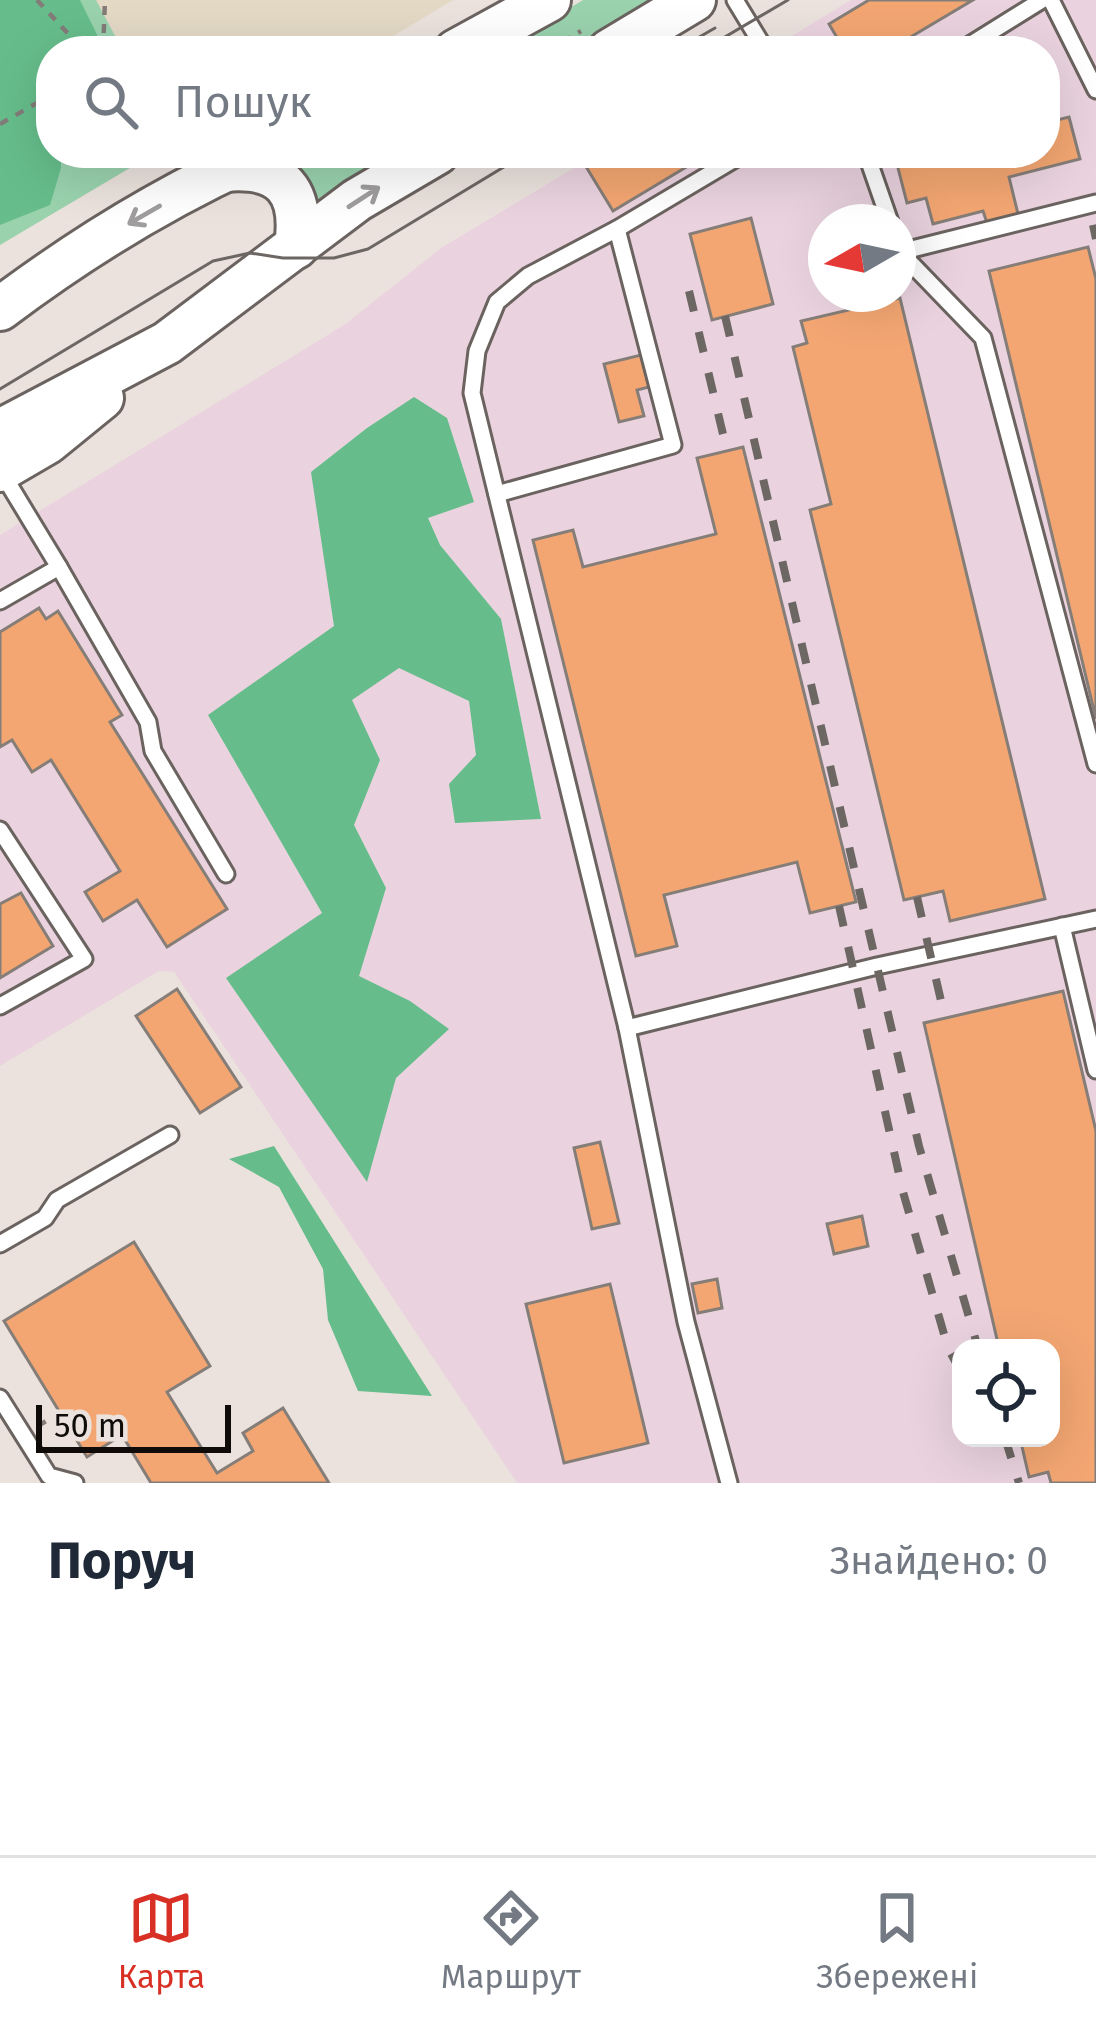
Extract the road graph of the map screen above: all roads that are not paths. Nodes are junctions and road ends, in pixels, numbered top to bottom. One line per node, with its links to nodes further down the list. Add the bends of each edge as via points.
1 (548, 0): 5 (main road)
2 (694, 0): 6 (main road)
3 (735, 0): 7 (lane)
4 (1046, 0): 8 (lane); 9 (lane)
5 (483, 36)
6 (665, 36)
7 (757, 36)
8 (985, 36)
9 (1096, 90)
10 (230, 168): 20 (main road, one-way to 20)
11 (255, 168): 19 (main road, via 295,199)
12 (411, 168): 19 (main road, one-way to 12)
13 (720, 168): 17 (lane)
14 (871, 168): 16 (lane)
15 (1096, 203): 18 (lane)
16 (884, 204)
17 (617, 229): 27 (lane, via 528,276 497,302 477,351 472,393); 27 (lane, via 673,445)
18 (916, 245)
19 (296, 247): 24 (main road)
20 (64, 260): 22 (main road); 23 (main road)
21 (916, 267): 30 (lane, via 983,338)
22 (0, 286)
23 (0, 309)
24 (167, 343): 25 (main road); 26 (main road, via 48,442)
25 (0, 431)
26 (0, 470): 28 (lane)
27 (496, 494): 36 (lane)
28 (59, 567): 29 (lane); 32 (lane)
29 (0, 601)
30 (1096, 764)
31 (0, 830): 35 (lane, via 84,958)
32 (226, 874)
33 (1096, 919): 34 (lane)
34 (1062, 926): 36 (lane); 37 (lane)
35 (0, 1006)
36 (627, 1028): 42 (lane, via 686,1322)
37 (1096, 1070)
38 (170, 1135): 39 (lane, via 57,1200 45,1219)
39 (0, 1244)
40 (0, 1398): 41 (lane, via 49,1475)
41 (74, 1483)
42 (730, 1483)

